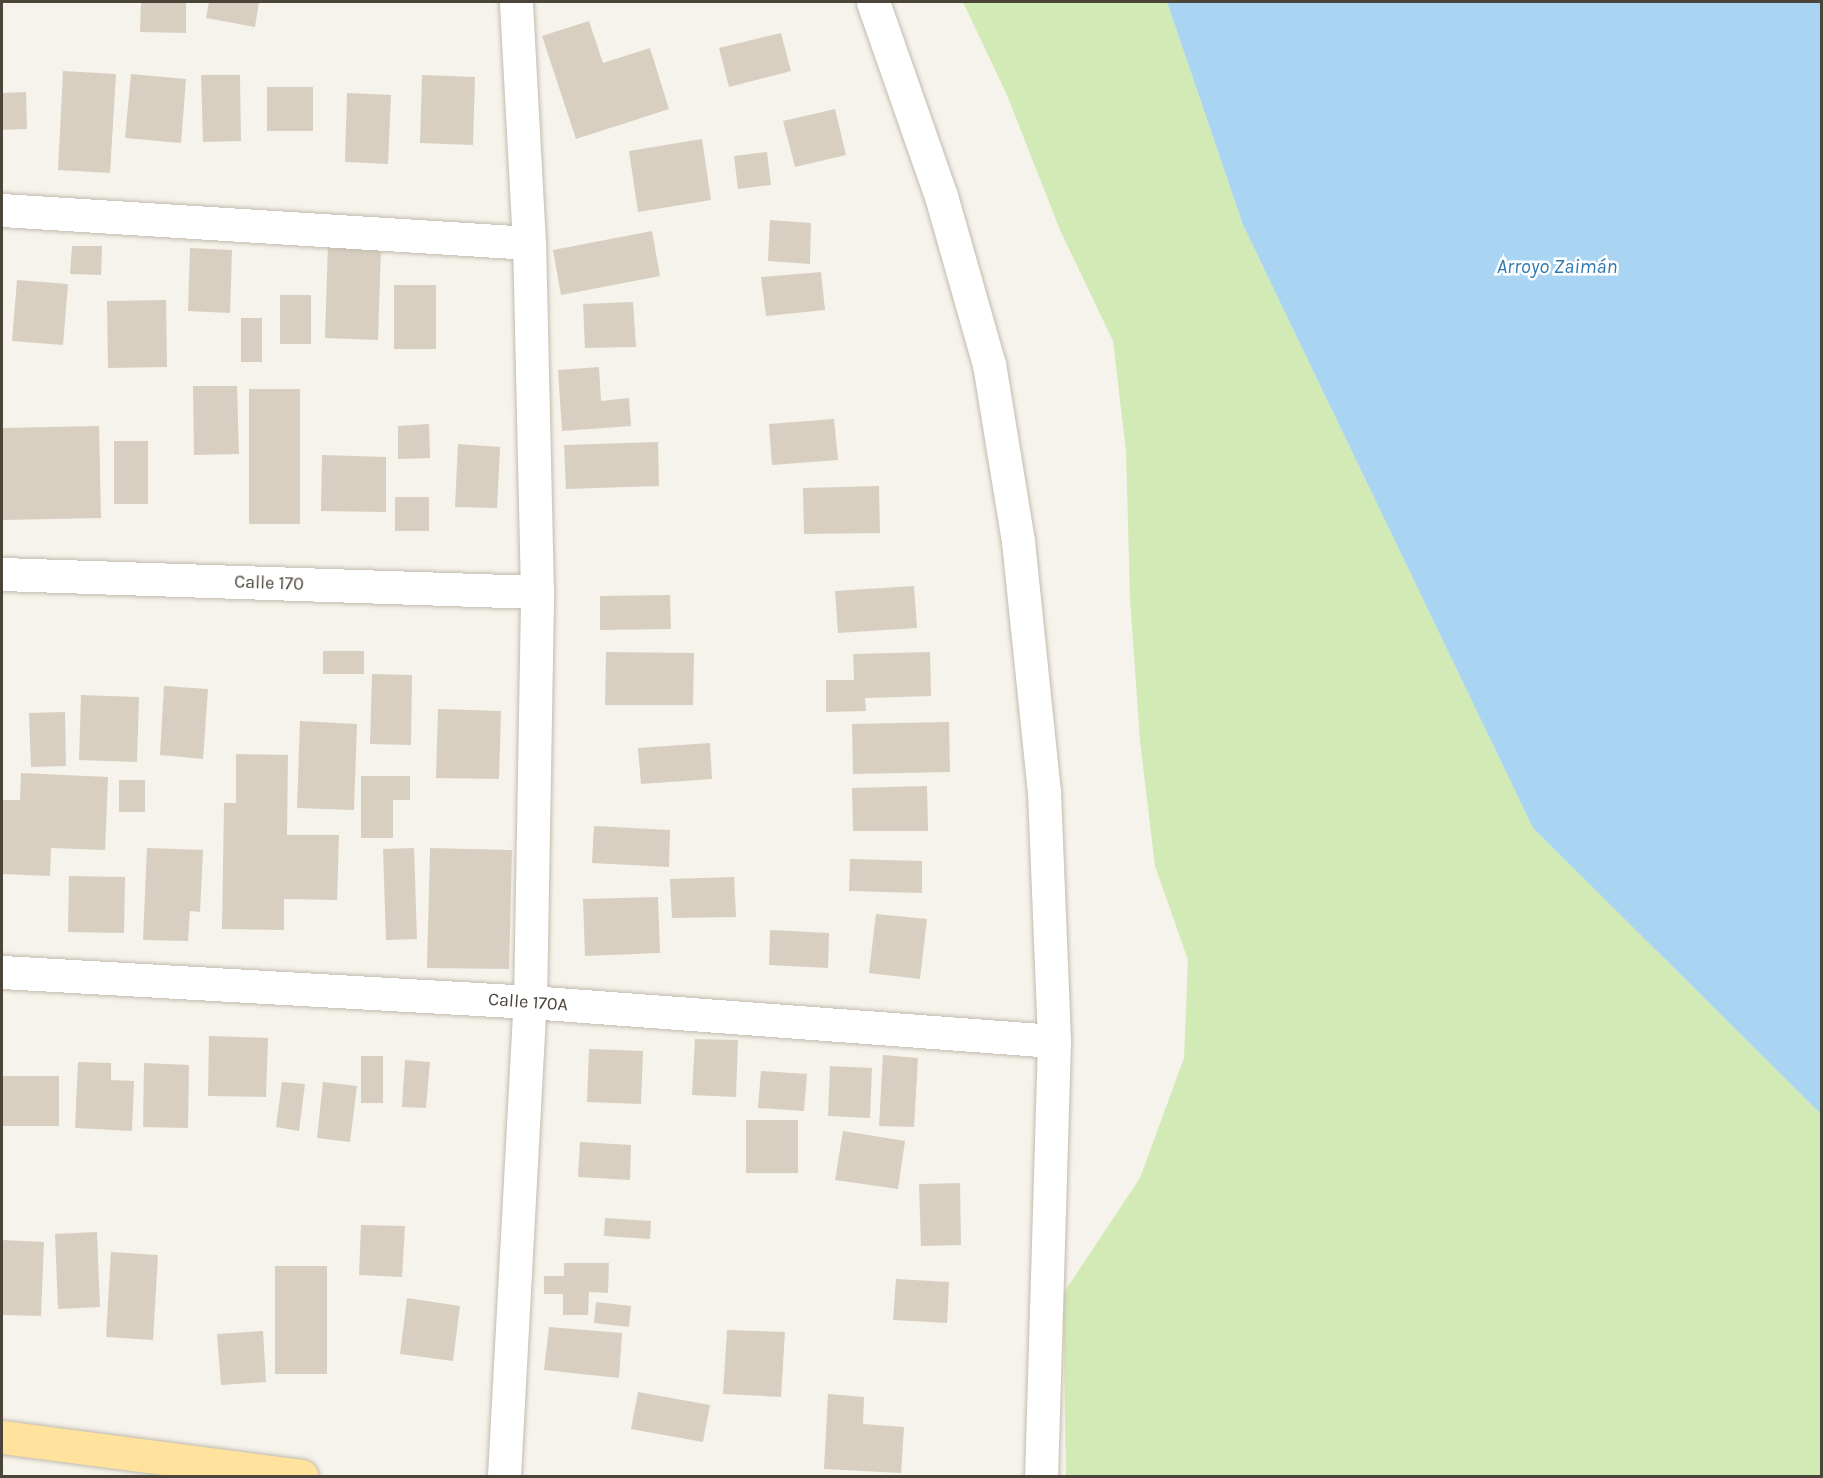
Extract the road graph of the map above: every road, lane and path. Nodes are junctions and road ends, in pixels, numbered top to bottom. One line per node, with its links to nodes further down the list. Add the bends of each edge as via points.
1 (516, 2): 4 (street)
2 (873, 2): 9 (street, via 941,196 989,364 1018,541 1044,791)
3 (2, 210): 4 (street)
4 (529, 243): 6 (street)
5 (2, 574): 6 (street, Calle 170)
6 (537, 592): 8 (street)
7 (2, 972): 8 (street, Calle 170A)
8 (530, 1002): 9 (street, Calle 170A); 12 (street)
9 (1054, 1041): 13 (street)
10 (2, 1437): 11 (main road)
11 (301, 1476)
12 (504, 1476)
13 (1041, 1476)

